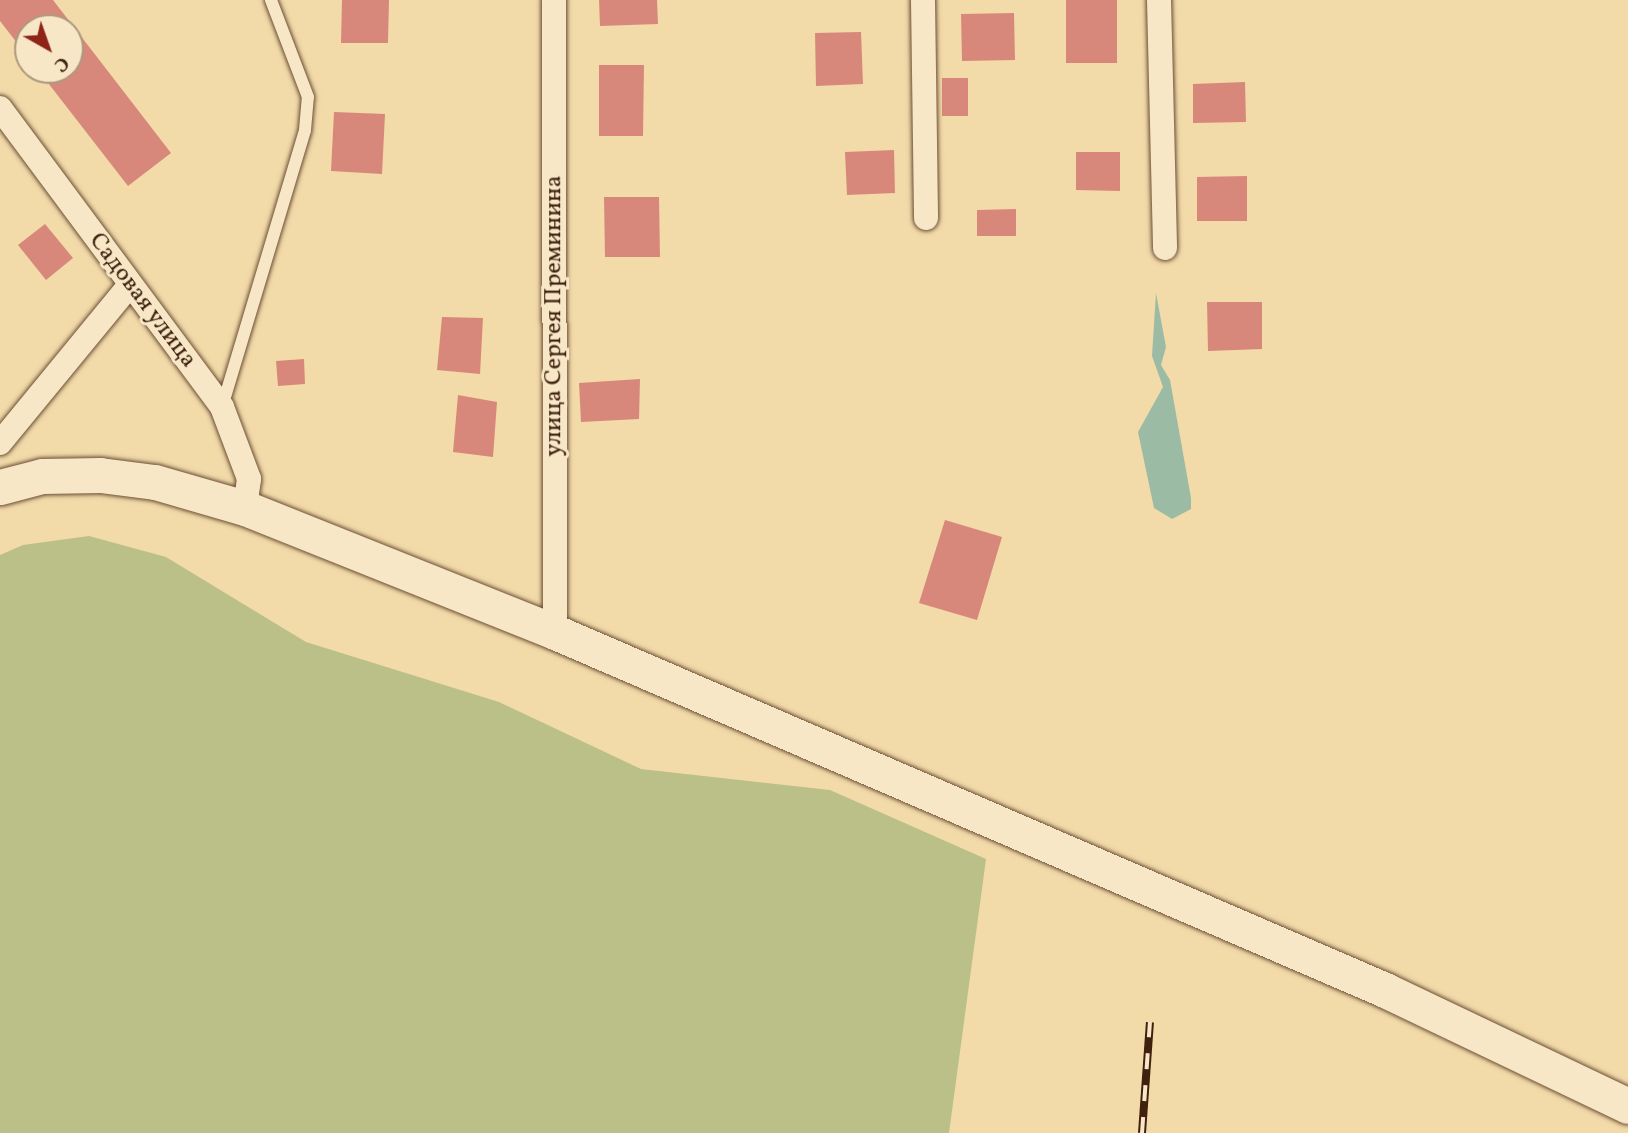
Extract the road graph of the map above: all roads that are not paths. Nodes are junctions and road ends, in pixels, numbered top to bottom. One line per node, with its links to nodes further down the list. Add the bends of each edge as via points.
1 (271, 0): 9 (lane, via 308,97 305,130)
2 (554, 0): 13 (street, улица Сергея Преминина)
3 (923, 0): 6 (street)
4 (1159, 0): 7 (street)
5 (0, 108): 8 (street, Садовая улица)
6 (926, 218)
7 (1165, 248)
8 (129, 286): 9 (street, Садовая улица); 10 (street)
9 (222, 407): 12 (street, Садовая улица, via 247,469)
10 (0, 443)
11 (0, 487): 12 (street, via 42,475 100,475 156,482)
12 (245, 509): 13 (street)
13 (555, 632): 14 (street, via 1385,990)
14 (1628, 1106)

